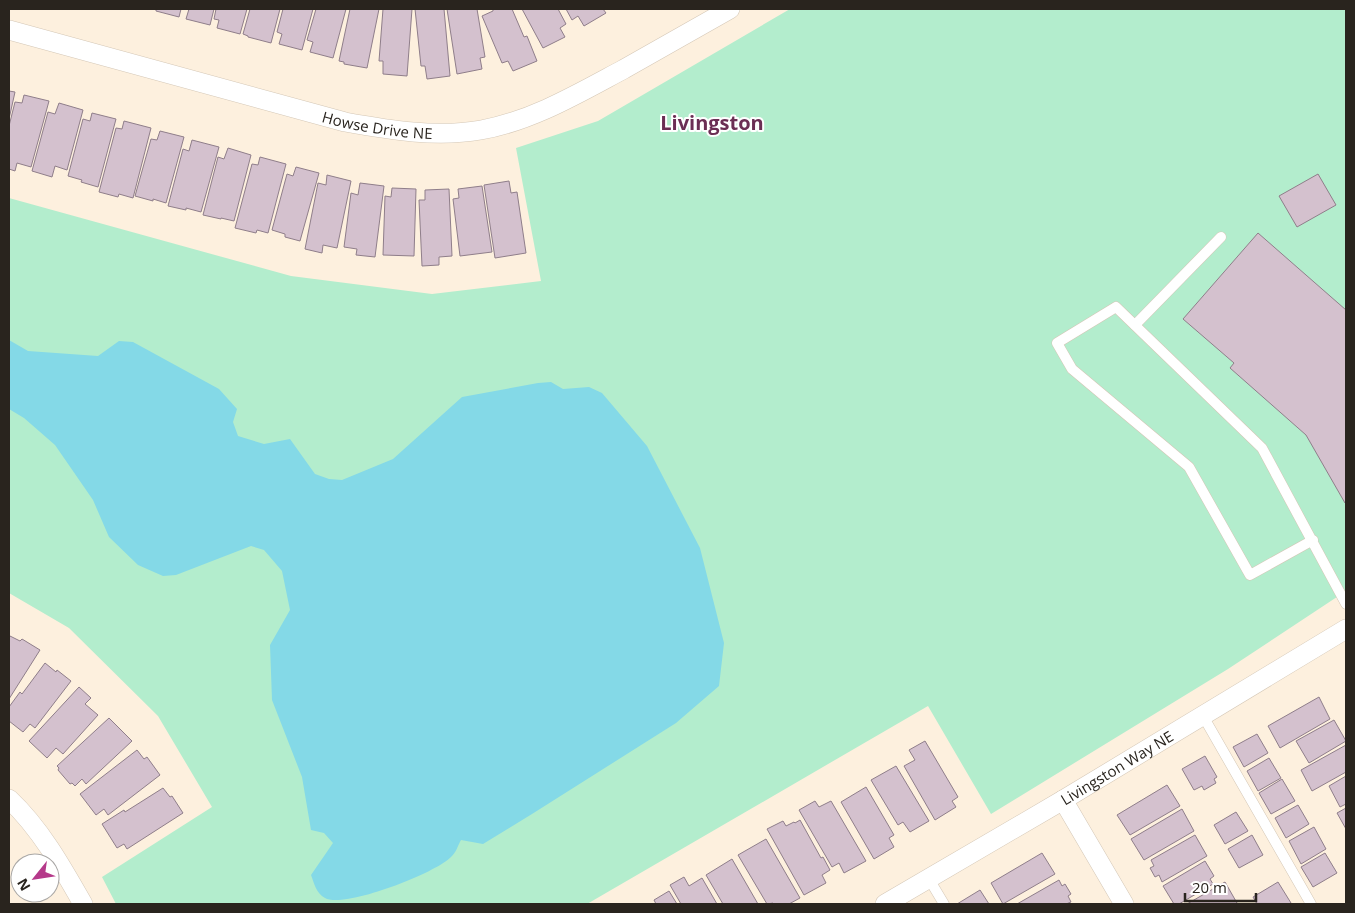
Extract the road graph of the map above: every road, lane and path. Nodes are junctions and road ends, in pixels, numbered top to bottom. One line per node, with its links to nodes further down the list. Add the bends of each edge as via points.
1 (730, 9): 2 (street, Howse Drive NE, via 555,105 490,128 441,134 345,122)
2 (9, 30)
3 (1221, 237): 4 (lane)
4 (1135, 325): 5 (lane, via 1262,448); 5 (lane, via 1116,307 1057,343 1072,369 1189,467 1250,575)
5 (1313, 540): 6 (lane)
6 (1346, 604)
7 (1346, 629): 8 (street, Livingston Way NE)
8 (1203, 716): 10 (street, Livingston Way NE); 16 (lane)
9 (9, 799): 12 (street, via 56,858)
10 (1063, 800): 11 (street, Livingston Way NE); 15 (street)
11 (929, 879): 13 (street, Livingston Way NE); 14 (lane)
12 (83, 904)
13 (885, 904)
14 (944, 904)
15 (1124, 904)
16 (1311, 904)

